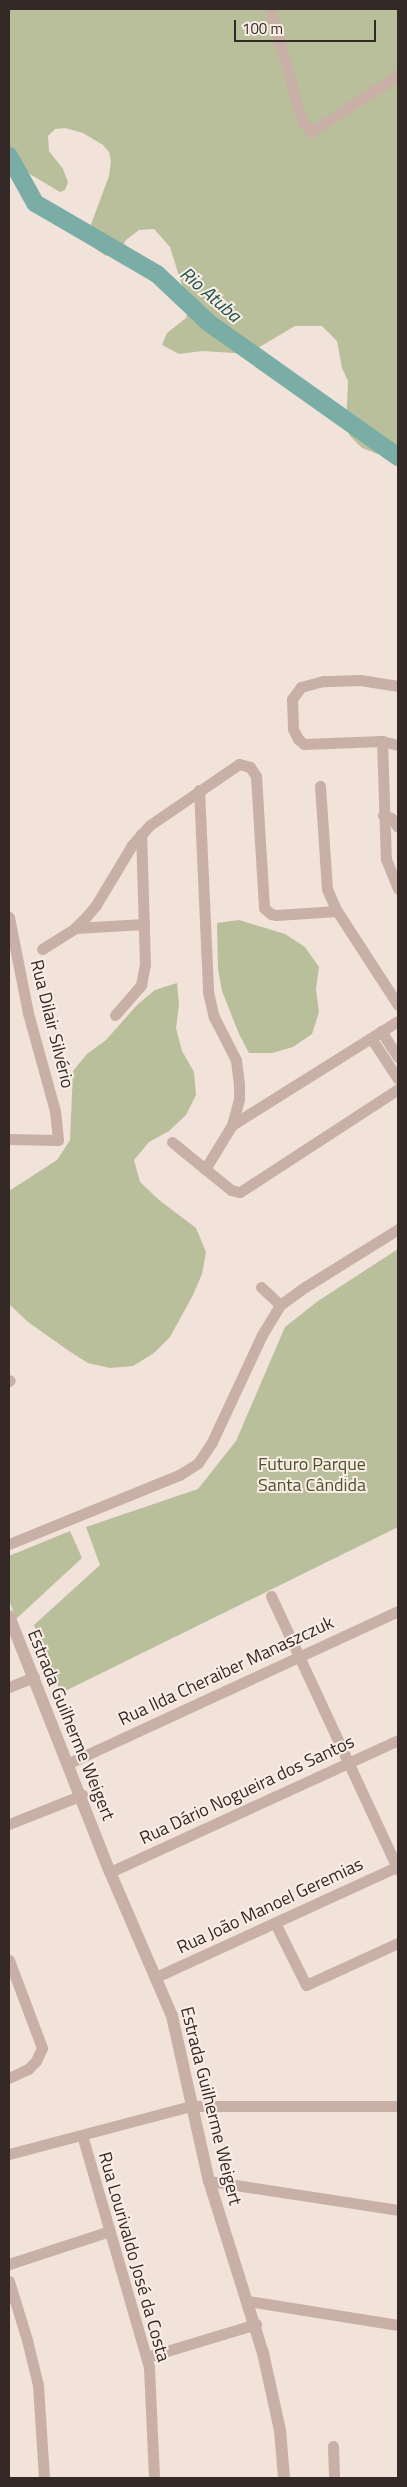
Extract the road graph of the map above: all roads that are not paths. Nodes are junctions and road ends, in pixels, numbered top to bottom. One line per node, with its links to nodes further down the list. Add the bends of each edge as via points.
1 (270, 9): 2 (street, via 298,107 311,132)
2 (398, 75)
3 (398, 686): 4 (street, via 360,680 323,681 301,687 292,699 293,729 304,744)
4 (382, 741): 5 (street); 8 (street)
5 (398, 745)
6 (320, 786): 12 (street, via 325,878)
7 (199, 790): 10 (street); 12 (street, via 234,766 250,766 257,784 264,908 276,915); 25 (street, via 208,992 214,1017 233,1051 238,1069 239,1100)
8 (383, 814): 9 (street); 11 (street, via 386,859)
9 (398, 827)
10 (141, 834): 14 (street); 15 (street, via 96,905)
11 (397, 885)
12 (337, 912): 17 (street)
13 (9, 917): 26 (street, Rua Dilair Silvério, via 28,1013 55,1111 58,1140)
14 (144, 924): 15 (street); 18 (street, via 144,976 136,992)
15 (75, 928): 16 (street)
16 (42, 949)
17 (398, 1005)
18 (115, 1015)
19 (398, 1021): 20 (street)
20 (381, 1032): 21 (street); 22 (street)
21 (371, 1038): 23 (street); 25 (street)
22 (398, 1057)
23 (398, 1079)
24 (398, 1089): 28 (street, via 244,1190 232,1190)
25 (232, 1126): 28 (street)
26 (9, 1139)
27 (172, 1142): 28 (street)
28 (205, 1169)
29 (398, 1229): 31 (street)
30 (261, 1287): 31 (street)
31 (280, 1305): 32 (street, via 262,1335 212,1442 198,1463 179,1475)
32 (9, 1544)
33 (271, 1596): 36 (street)
34 (398, 1611): 36 (street, Rua Ilda Cheraiber Manaszczuk)
35 (9, 1616): 37 (street, Estrada Guilherme Weigert)
36 (300, 1657): 40 (street, Rua Ilda Cheraiber Manaszczuk); 41 (street)
37 (34, 1677): 38 (street); 40 (street, Estrada Guilherme Weigert)
38 (9, 1687)
39 (398, 1740): 41 (street, Rua Dário Nogueira dos Santos)
40 (69, 1763): 42 (street, Estrada Guilherme Weigert)
41 (349, 1763): 44 (street); 45 (street, Rua Dário Nogueira dos Santos)
42 (82, 1795): 43 (street); 45 (street, Estrada Guilherme Weigert)
43 (9, 1824)
44 (398, 1867): 46 (street, Rua João Manoel Geremias)
45 (110, 1872): 49 (street, Estrada Guilherme Weigert)
46 (275, 1923): 47 (street, via 306,1984); 49 (street, Rua João Manoel Geremias)
47 (398, 1943)
48 (9, 1961): 50 (street, via 42,2048 36,2061 24,2072)
49 (156, 1977): 51 (street, Estrada Guilherme Weigert, via 177,2035)
50 (9, 2078)
51 (191, 2106): 52 (street); 53 (street); 55 (street, Estrada Guilherme Weigert)
52 (398, 2106)
53 (82, 2135): 54 (street); 57 (street, Rua Lourivaldo José da Costa)
54 (9, 2154)
55 (209, 2180): 56 (street); 60 (street, Estrada Guilherme Weigert)
56 (398, 2210)
57 (110, 2231): 58 (street); 63 (street, Rua Lourivaldo José da Costa)
58 (9, 2264)
59 (9, 2281): 65 (street, via 38,2385)
60 (248, 2300): 61 (street, Estrada Guilherme Weigert); 62 (street)
61 (256, 2324): 63 (street); 67 (street, Estrada Guilherme Weigert, via 280,2430)
62 (398, 2325)
63 (147, 2357): 66 (street, Rua Lourivaldo José da Costa)
64 (333, 2446): 68 (street)
65 (44, 2478)
66 (154, 2478)
67 (284, 2478)
68 (334, 2478)

